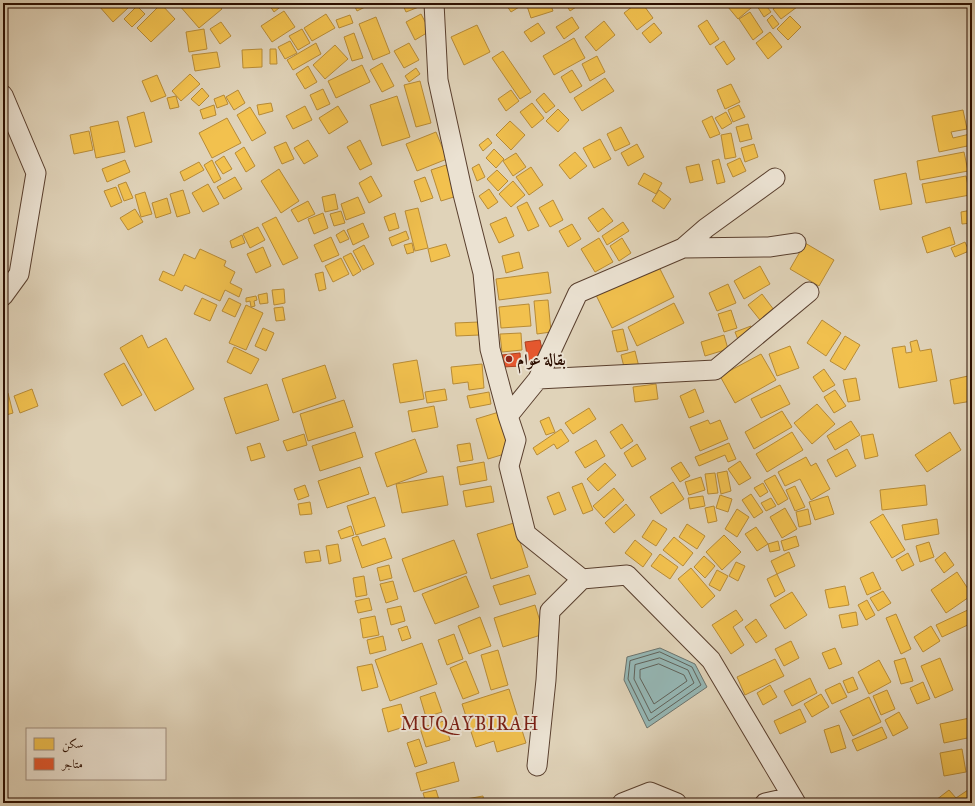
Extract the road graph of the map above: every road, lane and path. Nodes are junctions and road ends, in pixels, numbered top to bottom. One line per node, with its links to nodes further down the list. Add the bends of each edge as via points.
1 (434, 3): 9 (street, via 438,80 483,273 490,348)
2 (3, 95): 7 (street, via 36,173 19,274)
3 (775, 178): 5 (street)
4 (796, 243): 5 (street, via 768,247)
5 (683, 248): 8 (street, via 578,293)
6 (809, 292): 8 (street, via 715,370)
7 (3, 296)
8 (538, 379): 9 (street)
9 (508, 416): 10 (street, via 516,440 509,466 526,534)
10 (582, 579): 11 (street, via 550,611); 12 (street, via 627,575 711,660)
11 (538, 766)
12 (794, 800): 15 (street)
13 (622, 803): 14 (street, via 650,792)
14 (677, 803)
15 (765, 803)

